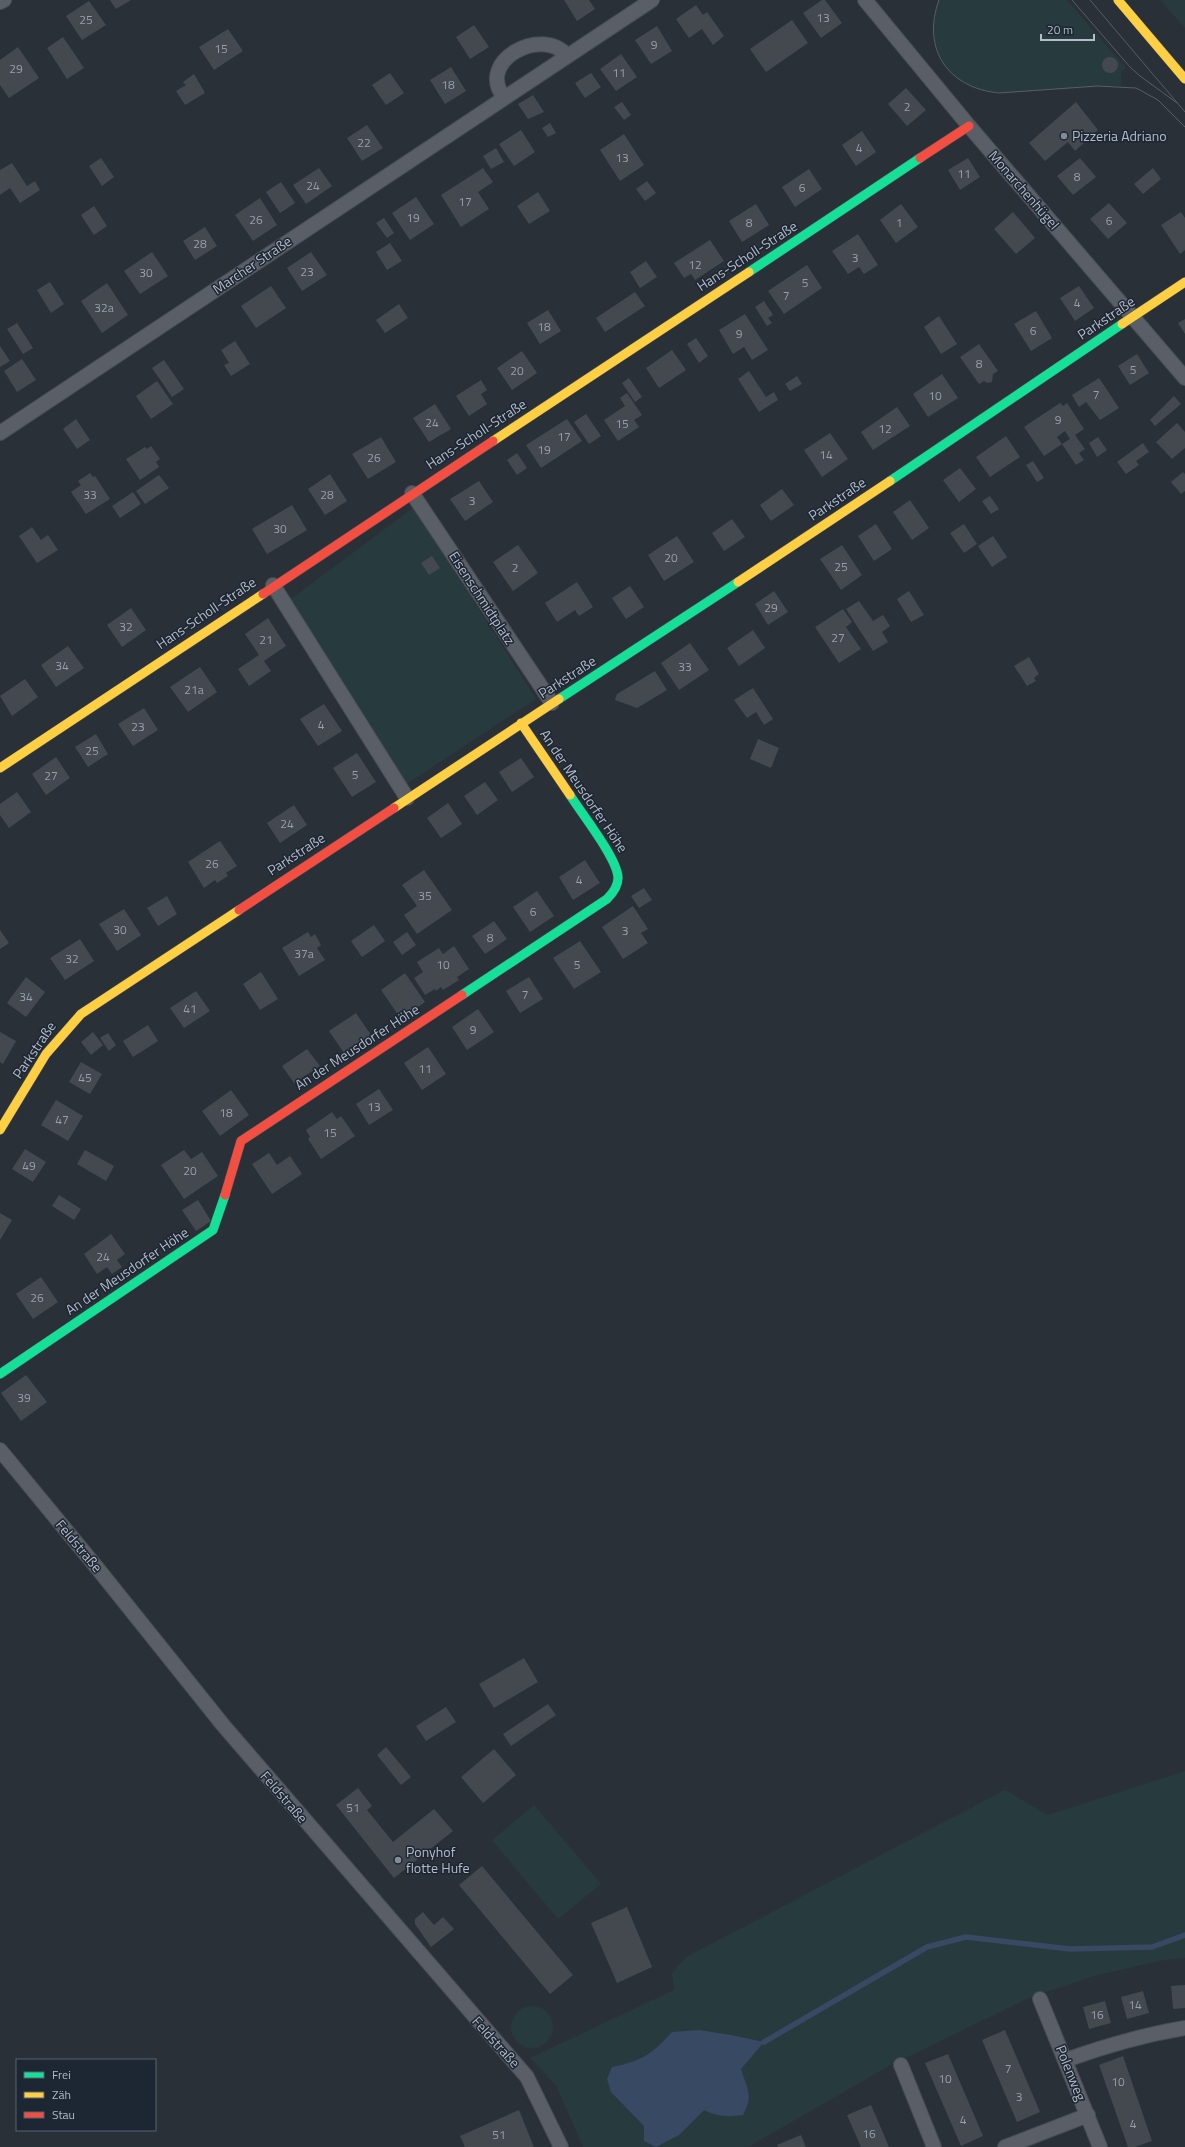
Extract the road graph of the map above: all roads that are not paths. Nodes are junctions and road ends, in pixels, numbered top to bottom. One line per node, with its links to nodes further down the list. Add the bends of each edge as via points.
1 (4, 0): 5 (street)
2 (652, 0): 6 (street, Marcher Straße)
3 (865, 0): 9 (street, Monarchenhügel)
4 (1118, 0): 7 (street)
5 (0, 2)
6 (567, 56): 8 (street, Marcher Straße); 8 (street, via 557,47 550,45 515,51 499,68 499,87)
7 (1185, 79)
8 (504, 97): 13 (street, Marcher Straße)
9 (969, 126): 11 (street, Monarchenhügel); 14 (street, Hans-Scholl-Straße)
10 (1185, 282): 11 (street, Parkstraße)
11 (1133, 317): 12 (street, Monarchenhügel); 16 (street, Parkstraße)
12 (1185, 378)
13 (0, 433)
14 (412, 493): 15 (street, Hans-Scholl-Straße); 16 (street, Eisenschmidtplatz)
15 (273, 585): 18 (street, Hans-Scholl-Straße); 19 (street)
16 (552, 703): 17 (street, Parkstraße)
17 (521, 723): 19 (street, Parkstraße); 21 (street, An der Meusdorfer Höhe, via 615,863 619,882 615,891 607,899 242,1141 232,1161 219,1217 213,1230)
18 (0, 768)
19 (407, 798): 20 (street, Parkstraße, via 81,1014 64,1029 52,1046)
20 (0, 1130)
21 (0, 1374)
22 (0, 1450): 28 (street, Feldstraße, via 223,1725 526,2077)
23 (1040, 1999): 25 (street, Polenweg)
24 (1185, 2028): 25 (street, via 1109,2045)
25 (1066, 2060): 27 (street, Polenweg)
26 (901, 2065): 29 (street)
27 (1088, 2115): 30 (street); 31 (street, Polenweg)
28 (561, 2147)
29 (934, 2147)
30 (1005, 2147)
31 (1100, 2147)

